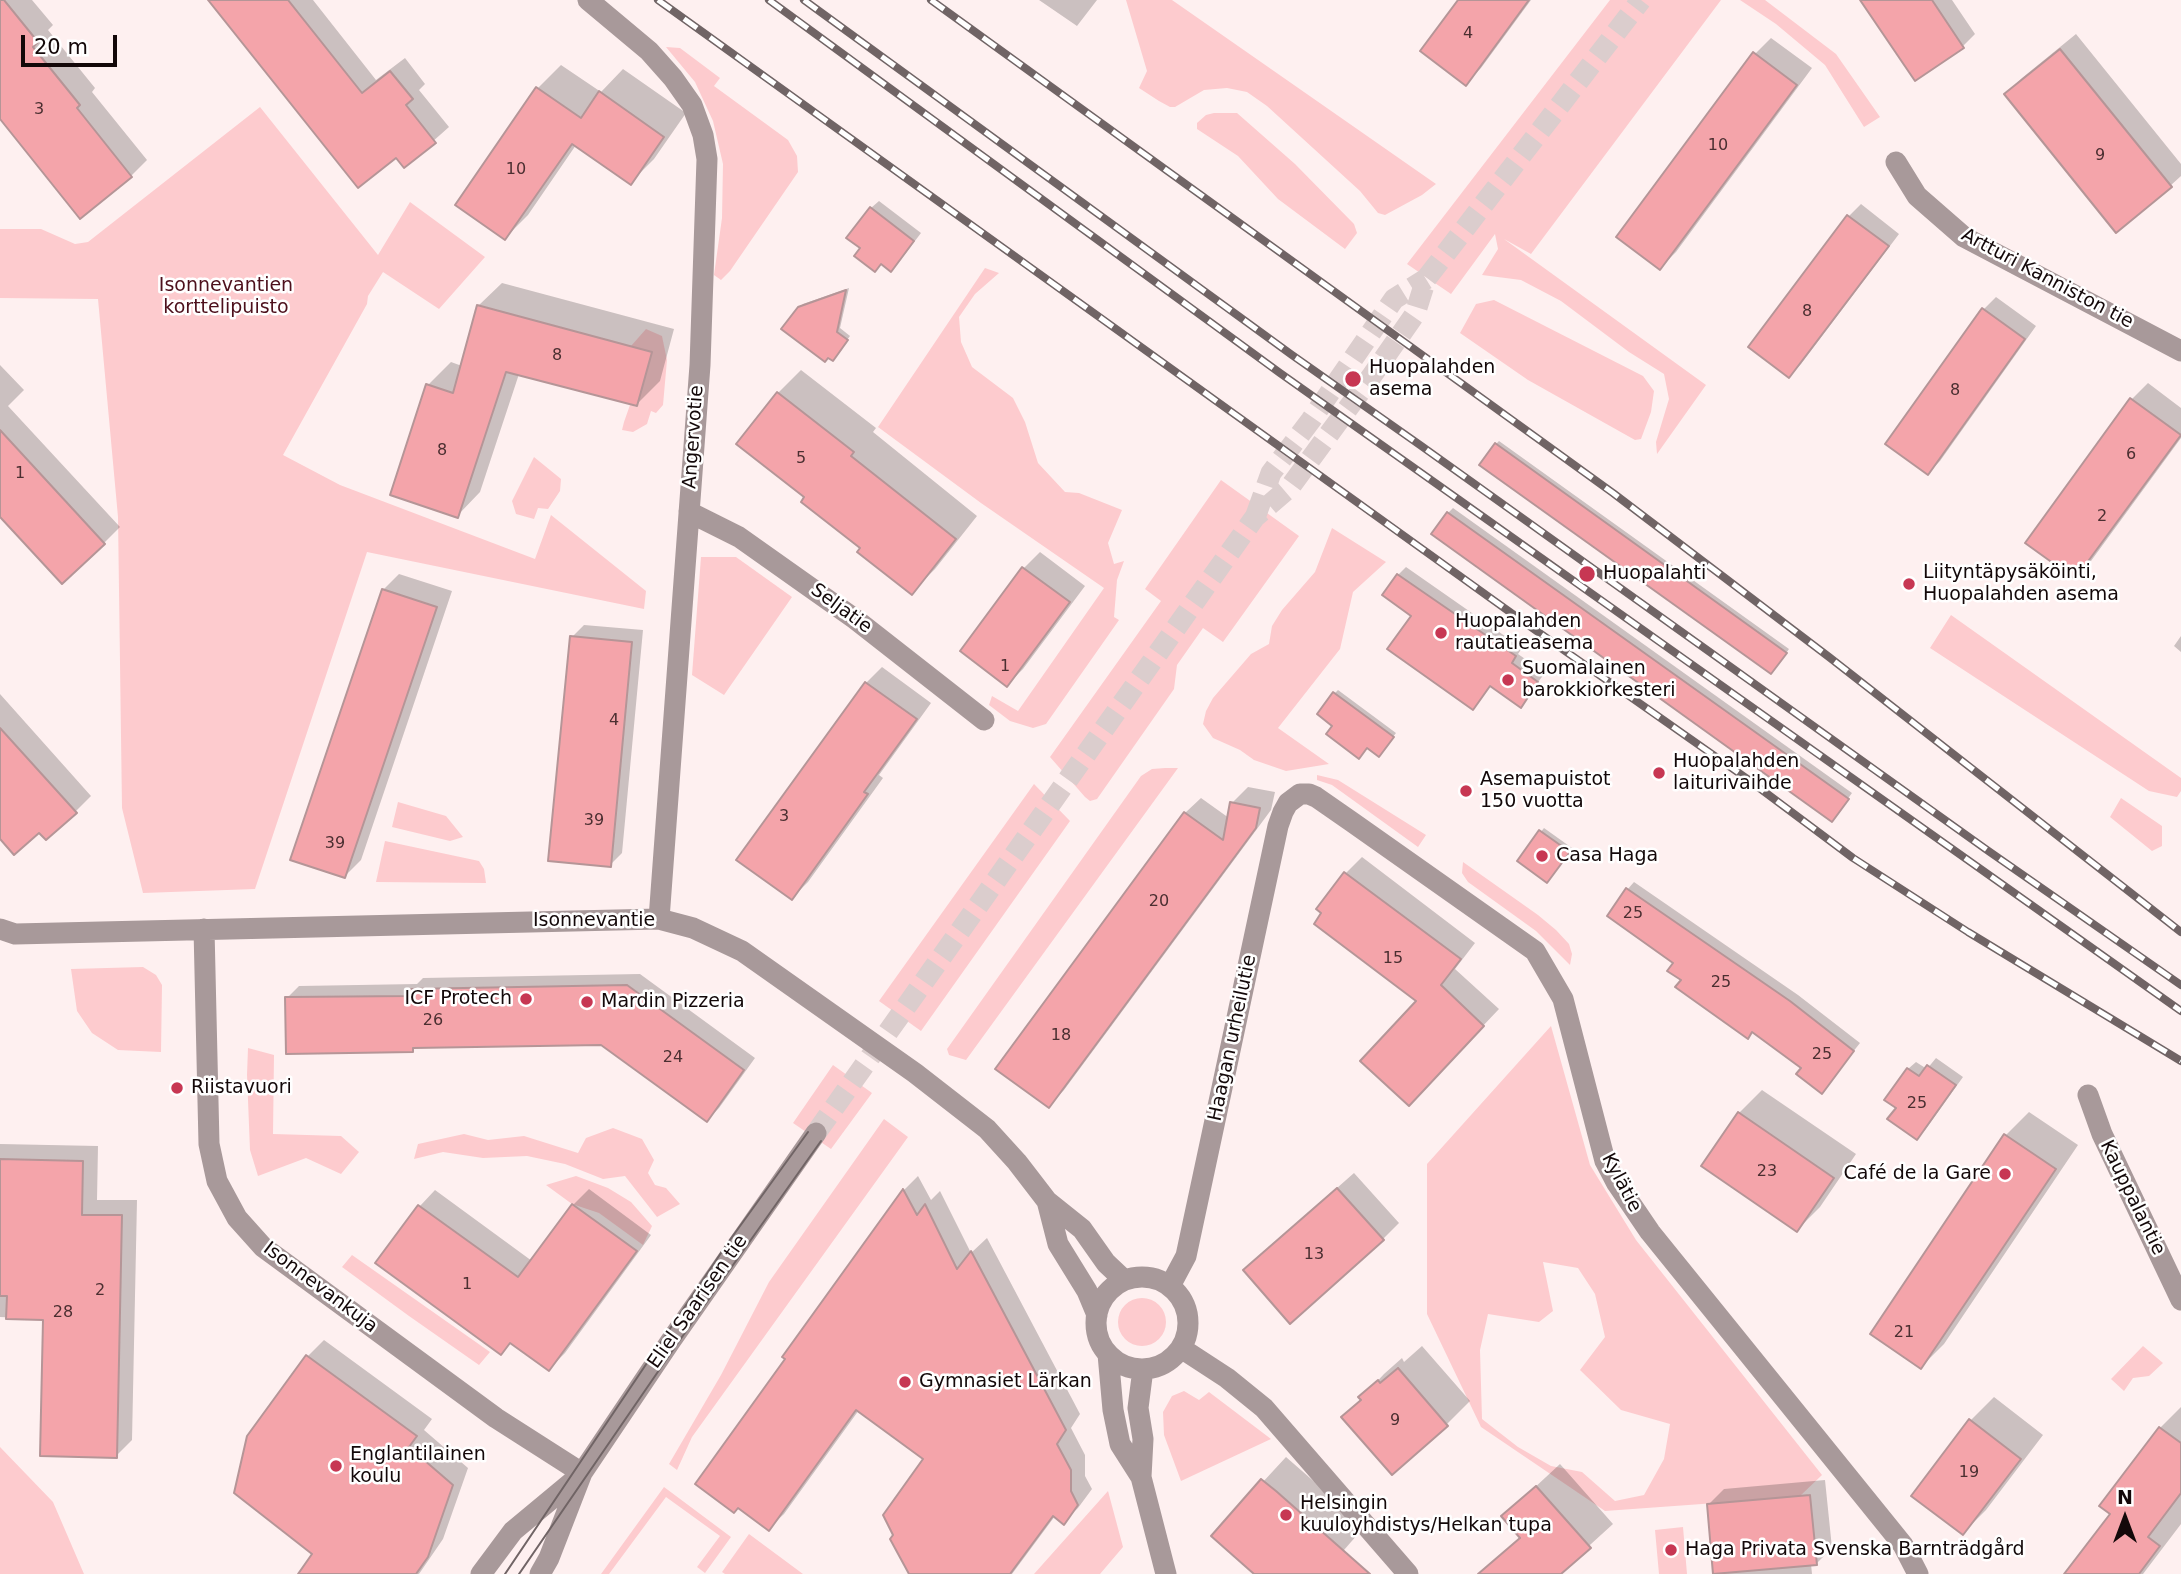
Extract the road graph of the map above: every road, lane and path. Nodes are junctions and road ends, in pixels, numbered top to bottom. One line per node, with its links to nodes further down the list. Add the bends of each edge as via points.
1 (588, 0): 4 (street, Angervotie, via 649,51 673,78 692,105 703,135 707,191)
2 (1896, 162): 3 (street, Artturi Kanniston tie, via 1917,197 1964,237)
3 (2181, 351)
4 (689, 512): 5 (street, Seljatie, via 740,537); 7 (street, Angervotie)
5 (984, 720)
6 (1300, 794): 14 (street, Haagan urheilutie, via 1288,803 1278,827 1186,1256); 26 (street, Kylätie, via 1317,797 1535,951 1563,999 1605,1161 1616,1182 1650,1233 1903,1545)
7 (659, 919): 9 (street, Isonnevantie); 12 (street, Isonnevantie, via 742,951 915,1073 987,1129)
8 (0, 929): 9 (street, Isonnevantie, via 15,934)
9 (204, 929): 20 (street, Isonnevankuja, via 209,1144 217,1181 237,1218 263,1247 496,1418)
10 (2088, 1095): 15 (street, Kauppalantie)
11 (816, 1133): 20 (street, Eliel Saarisen tie)
12 (1046, 1201): 13 (street, Isonnevantie, via 1082,1229); 16 (street, Isonnevantie, via 1058,1244)
13 (1124, 1280): 14 (street, via 1156,1279); 16 (street, via 1102,1300)
14 (1170, 1286): 17 (street, via 1180,1296 1189,1322)
15 (2181, 1300)
16 (1097, 1315): 18 (street, via 1100,1342)
17 (1181, 1348): 19 (street, via 1171,1359); 25 (street, via 1265,1408)
18 (1108, 1354): 19 (street); 21 (street, via 1120,1444)
19 (1143, 1369): 21 (street, via 1138,1408 1143,1439)
20 (582, 1473): 22 (street, Eliel Saarisen tie, via 513,1531); 23 (street, Eliel Saarisen tie)
21 (1141, 1477): 24 (street)
22 (481, 1574)
23 (540, 1574)
24 (1166, 1574)
25 (1408, 1574)
26 (1918, 1574)

